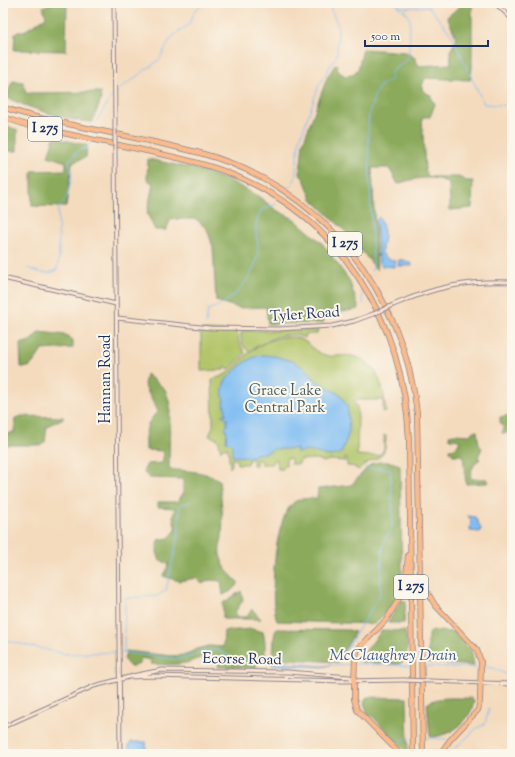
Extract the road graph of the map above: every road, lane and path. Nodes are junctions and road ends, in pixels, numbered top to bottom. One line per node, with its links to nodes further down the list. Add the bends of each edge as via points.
1 (114, 3): 8 (street, Hannan Road, bridge)
2 (496, 3): 3 (street)
3 (512, 19)
4 (3, 105): 11 (highway, I 275, via 28,115 182,148 253,172 302,204 338,236 363,266 381,294 398,329 408,359 418,421)
5 (3, 117): 10 (highway, I 275, via 29,126 189,160 226,172 250,182 278,199 324,235 365,287 385,324 396,354 408,418)
6 (3, 278): 8 (street)
7 (512, 282): 9 (street, Tyler Road, bridge, via 482,281 453,284 424,292 354,321 332,326 278,329 200,328)
8 (116, 304): 9 (street, Hannan Road)
9 (116, 318): 18 (street, Hannan Road)
10 (410, 512): 20 (highway, via 407,572 402,594 389,617 360,646 356,656); 26 (highway, I 275)
11 (420, 533): 21 (highway, via 426,590 436,608 477,650 481,662); 27 (highway, I 275)
12 (187, 670): 13 (street, Ecorse Road); 15 (street, via 169,671); 16 (street, Ecorse Road, via 154,670)
13 (261, 672): 14 (street, Ecorse Road); 17 (street, via 214,672)
14 (288, 672): 19 (street, via 291,675); 20 (street, Ecorse Road)
15 (169, 676): 16 (street, Ecorse Road); 17 (street, Ecorse Road)
16 (129, 677): 18 (street, Ecorse Road)
17 (215, 677): 19 (street, Ecorse Road)
18 (119, 679): 23 (street, Ecorse Road, via 79,691); 24 (street, Hannan Road)
19 (288, 679): 20 (street, Ecorse Road)
20 (354, 679): 21 (street, Ecorse Road, bridge); 25 (highway, via 354,699 358,710)
21 (481, 682): 22 (street, Ecorse Road); 28 (highway, via 480,703 476,713)
22 (512, 684)
23 (3, 727)
24 (120, 754)
25 (400, 754)
26 (414, 754)
27 (423, 754)
28 (440, 754)

